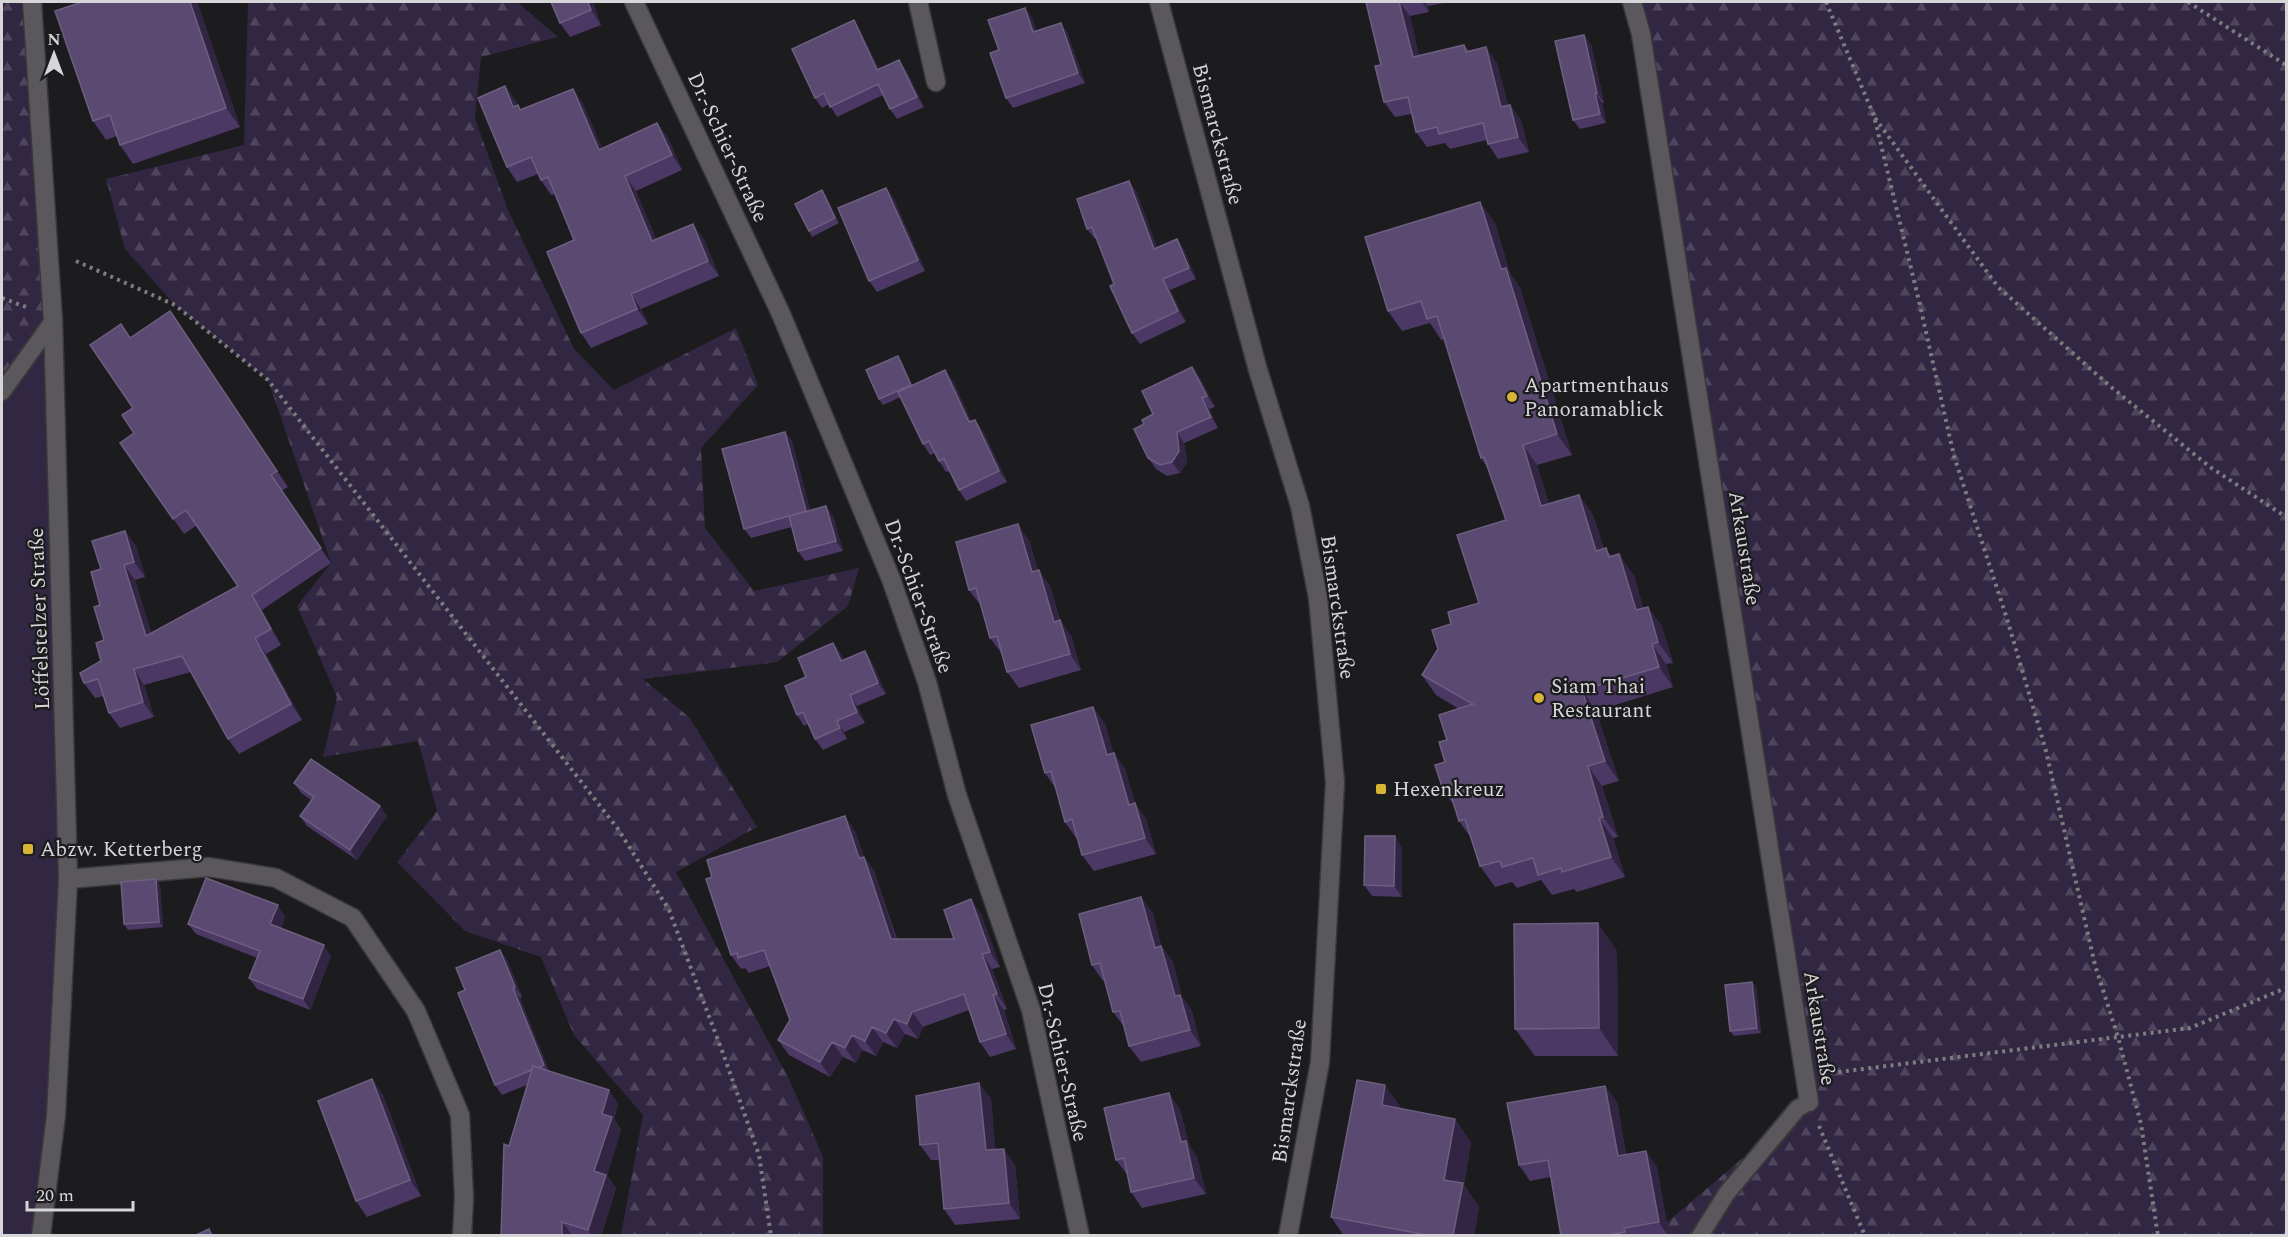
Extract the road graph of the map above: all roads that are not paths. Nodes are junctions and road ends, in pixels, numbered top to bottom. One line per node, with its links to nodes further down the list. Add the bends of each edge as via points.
1 (32, 2): 7 (street, Löffelstelzer Straße)
2 (634, 2): 13 (street, Dr.-Schier-Straße, via 781,314 894,589 927,682 957,795 1030,1010)
3 (918, 2): 6 (street)
4 (1159, 2): 14 (street, Bismarckstraße, via 1258,370 1300,506 1318,598 1335,782 1320,1062)
5 (1632, 2): 10 (street, Arkaustraße, via 1645,56)
6 (936, 82)
7 (53, 321): 8 (lane); 9 (street, Löffelstelzer Straße)
8 (2, 392)
9 (68, 879): 11 (street, Löffelstelzer Straße, via 56,1115); 12 (street, via 209,867 276,878 353,918 416,1011 460,1115)
10 (1809, 1102): 15 (lane, via 1798,1108 1727,1193)
11 (41, 1236)
12 (462, 1236)
13 (1080, 1236)
14 (1288, 1236)
15 (1700, 1236)

